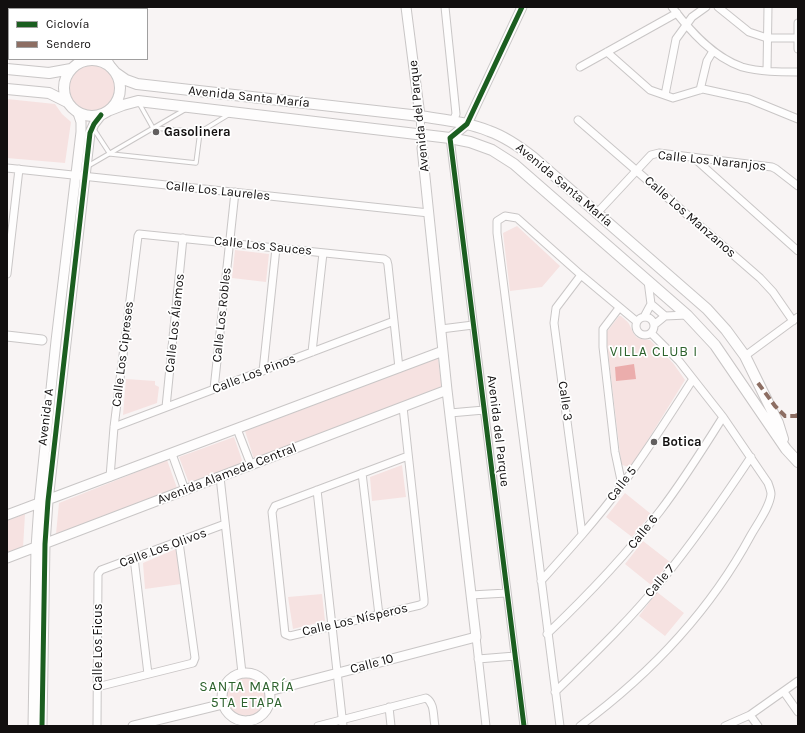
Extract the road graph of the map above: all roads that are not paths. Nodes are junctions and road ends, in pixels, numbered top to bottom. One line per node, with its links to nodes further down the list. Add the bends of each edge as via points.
1 (406, 7): 31 (street, Avenida del Parque)
2 (445, 7): 34 (street, via 456,114)
3 (522, 7): 35 (street)
4 (706, 7): 9 (street)
5 (718, 7): 10 (street, via 749,32)
6 (768, 7): 10 (street)
7 (674, 10): 9 (street); 14 (street)
8 (798, 23): 11 (street)
9 (686, 24): 13 (street); 24 (street, via 676,39)
10 (767, 38): 11 (street); 20 (street)
11 (797, 38): 12 (street)
12 (798, 49)
13 (713, 51): 20 (street, via 742,67); 23 (street, via 707,61)
14 (607, 52): 17 (street); 24 (street, via 650,90)
15 (86, 60): 16 (main road, via 95,60); 19 (main road)
16 (111, 66): 28 (main road, via 120,81 119,97); 31 (main road, Avenida Santa María, via 126,80 137,84)
17 (580, 67)
18 (7, 69): 19 (main road, via 49,73)
19 (70, 69): 26 (main road, via 64,85)
20 (767, 71): 21 (street)
21 (798, 72)
22 (7, 89): 26 (main road, via 49,93)
23 (700, 90): 24 (street, via 673,98); 32 (street, via 749,99)
24 (665, 95)
25 (138, 101): 27 (main road, Avenida Santa María); 28 (main road, Avenida Santa María); 37 (lane)
26 (67, 102): 30 (main road)
27 (189, 107): 29 (main road, Avenida Santa María); 37 (lane)
28 (105, 112): 30 (main road, via 93,116); 36 (street, Avenida A)
29 (233, 112): 38 (lane); 39 (main road, Avenida Santa María)
30 (78, 113): 47 (street, Avenida A)
31 (420, 116): 34 (main road, Avenida Santa María); 39 (street, Avenida del Parque)
32 (798, 119)
33 (578, 120): 46 (street, Calle Los Manzanos)
34 (453, 121): 35 (main road, Avenida Santa María)
35 (467, 124): 40 (street); 51 (main road, Avenida Santa María, via 511,141)
36 (93, 127): 42 (lane); 47 (street, Avenida A)
37 (153, 128): 38 (lane); 42 (lane)
38 (200, 132): 42 (lane, via 196,163)
39 (421, 134): 40 (main road, Avenida Santa María); 41 (street, Avenida del Parque)
40 (450, 138): 53 (main road, Avenida Santa María, via 492,150 514,164); 71 (street, Avenida del Parque)
41 (422, 148): 50 (street, Avenida del Parque)
42 (110, 154): 47 (lane)
43 (694, 158): 46 (street, Calle Los Naranjos, via 659,153 651,155); 48 (street, Calle Los Naranjos, via 772,167); 58 (street)
44 (7, 168): 45 (street, Calle Los Laureles)
45 (19, 170): 47 (street, Calle Los Laureles); 52 (street)
46 (636, 171): 51 (street, Calle Los Naranjos); 68 (street, Calle Los Manzanos, via 760,278)
47 (82, 173): 49 (street, Calle Los Laureles); 78 (street, Avenida A); 107 (street, Avenida A)
48 (798, 186)
49 (235, 192): 50 (street, Calle Los Laureles); 56 (street, Calle Los Robles)
50 (429, 213): 73 (street, Avenida del Parque)
51 (600, 215): 53 (main road); 75 (main road, Avenida Santa María, via 707,309)
52 (10, 218): 60 (street)
53 (592, 232): 62 (main road, Avenida Santa María)
54 (141, 233): 55 (street, Calle Los Sauces); 93 (street, Calle Los Cipreses, via 138,236)
55 (183, 238): 56 (street, Calle Los Sauces); 88 (street, Calle Los Álamos)
56 (229, 243): 57 (street, Calle Los Sauces); 86 (street, Calle Los Robles)
57 (276, 248): 59 (street, Calle Los Sauces); 84 (street)
58 (798, 250)
59 (323, 253): 69 (street, Calle Los Sauces, via 387,261); 81 (street)
60 (7, 274)
61 (581, 276): 64 (street); 110 (street, Calle 3, via 556,308 554,322); 117 (street, via 517,218 505,216 497,221)
62 (648, 281): 63 (street); 65 (main road, Avenida Santa María)
63 (652, 304): 66 (street); 67 (street)
64 (619, 308): 70 (street); 104 (street, via 603,329 603,347 615,452)
65 (687, 315): 67 (street); 79 (main road, Avenida Santa María)
66 (644, 316): 70 (street); 72 (street, via 650,318)
67 (665, 316): 72 (street)
68 (795, 319): 82 (street)
69 (394, 321): 81 (street, Calle Los Pinos); 83 (street)
70 (636, 321): 74 (street, via 635,327 640,334)
71 (473, 325): 73 (street); 90 (street, Avenida del Parque)
72 (654, 325): 74 (street)
73 (441, 329): 80 (street, Avenida del Parque)
74 (651, 333): 85 (street, via 680,361)
75 (730, 335): 79 (main road, via 731,340 727,347); 82 (main road, Avenida Santa María)
76 (7, 336): 77 (street)
77 (42, 340): 78 (street)
78 (56, 341): 107 (street, Avenida A)
79 (715, 346): 95 (main road, Avenida Santa María)
80 (443, 351): 83 (street); 87 (street, Avenida del Parque)
81 (312, 352): 84 (street, Calle Los Pinos)
82 (745, 356): 95 (main road, Avenida Santa María, via 778,423)
83 (399, 368): 94 (street)
84 (262, 371): 86 (street, Calle Los Pinos)
85 (693, 379): 92 (street); 104 (street, Calle 5)
86 (214, 389): 88 (street, Calle Los Pinos)
87 (447, 390): 89 (street, Avenida Alameda Central); 91 (street, Avenida del Parque)
88 (166, 407): 93 (street, Calle Los Pinos)
89 (402, 407): 97 (street, Calle Los Nísperos); 100 (street, Avenida Alameda Central)
90 (484, 410): 91 (street); 118 (street, Avenida del Parque)
91 (450, 413): 119 (street, Avenida del Parque)
92 (723, 418): 98 (street); 122 (street, Calle 6, via 661,510 626,554)
93 (114, 427): 102 (street, Calle Los Cipreses)
94 (237, 429): 96 (street); 100 (street)
95 (786, 449): 99 (main road, Avenida Santa María)
96 (172, 454): 102 (street); 105 (street)
97 (408, 456): 101 (street); 120 (street, Calle Los Nísperos, via 424,603)
98 (751, 457): 132 (street, Calle 7, via 708,521 661,581 610,638); 150 (street, via 768,483 771,494 742,552 713,596 680,636 643,674 604,709)
99 (798, 462)
100 (251, 465): 103 (street, Avenida Alameda Central)
101 (362, 473): 106 (street); 120 (street)
102 (110, 477): 107 (street)
103 (220, 477): 105 (street, Avenida Alameda Central); 109 (street)
104 (622, 485): 110 (street, Calle 5)
105 (185, 490): 112 (street, Avenida Alameda Central)
106 (317, 490): 121 (street); 121 (street, Calle Los Nísperos, via 275,506 272,512 285,634 290,636)
107 (43, 503): 108 (street); 112 (street, Avenida A); 113 (street, Avenida A)
108 (7, 516)
109 (225, 524): 111 (street, Calle Los Olivos); 126 (street)
110 (582, 534): 117 (street, Calle 5)
111 (179, 542): 115 (street, Calle Los Olivos); 128 (street, via 194,660 193,663)
112 (45, 544): 113 (street, Avenida Alameda Central); 141 (street, Avenida A)
113 (36, 548): 114 (street, Avenida Alameda Central); 140 (street, Avenida A)
114 (7, 558)
115 (134, 558): 116 (street, Calle Los Olivos); 128 (street)
116 (101, 570): 130 (street, Calle Los Ficus, via 98,574)
117 (541, 581): 122 (street)
118 (507, 593): 119 (street); 124 (street, Avenida del Parque)
119 (471, 595): 123 (street, Avenida del Parque)
120 (379, 615): 121 (street, Calle Los Nísperos)
121 (332, 626): 127 (street)
122 (547, 634): 132 (street)
123 (476, 637): 125 (street, Avenida del Parque); 127 (street, Calle 10)
124 (515, 656): 125 (street); 148 (street, Avenida del Parque)
125 (478, 659): 147 (street, Avenida del Parque)
126 (242, 673): 131 (street, via 256,675 266,684); 134 (street, via 228,681 222,696)
127 (338, 673): 131 (street, Calle 10); 139 (street)
128 (148, 674): 130 (street)
129 (798, 681): 133 (street)
130 (97, 687): 142 (street, Calle Los Ficus)
131 (269, 691): 138 (street, via 270,699 265,710)
132 (555, 692): 149 (street)
133 (784, 692): 136 (street); 137 (street)
134 (223, 704): 138 (street, via 233,717); 143 (street)
135 (389, 707): 139 (street); 145 (street); 146 (street, via 426,698 432,704)
136 (798, 712)
137 (750, 715): 151 (street); 152 (street)
138 (248, 723)
139 (343, 723): 144 (street)
140 (33, 726)
141 (42, 726)
142 (97, 726)
143 (133, 726)
144 (318, 726)
145 (391, 726)
146 (434, 726)
147 (486, 726)
148 (524, 726)
149 (560, 726)
150 (580, 726)
151 (725, 726)
152 (758, 726)

